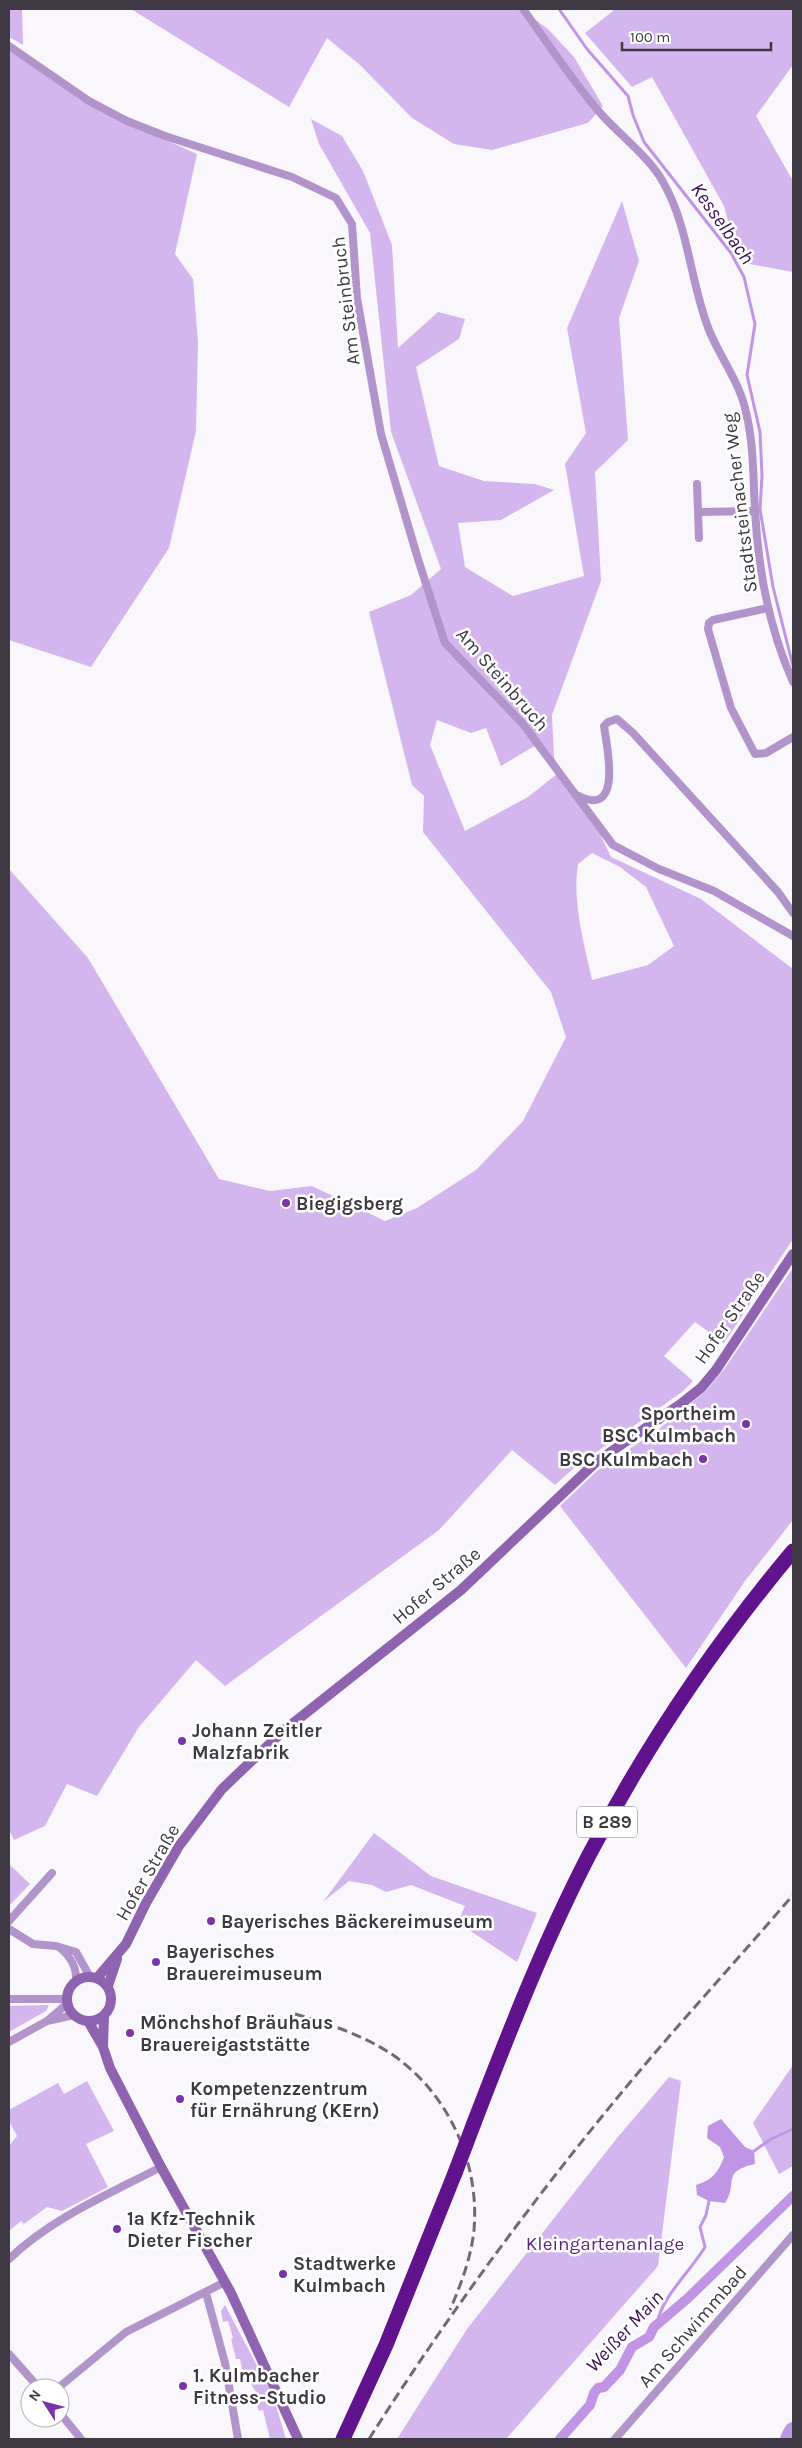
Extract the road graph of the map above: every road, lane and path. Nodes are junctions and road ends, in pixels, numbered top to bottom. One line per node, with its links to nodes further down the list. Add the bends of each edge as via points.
1 (523, 9): 4 (street, Stadtsteinacher Weg, via 602,115 663,181 675,211 709,330 735,380 745,408 754,458)
2 (9, 46): 10 (street, Am Steinbruch, via 89,101 127,121 292,177 336,198 352,224 357,298 381,434 446,643 523,724)
3 (696, 484): 5 (street)
4 (755, 511): 5 (street); 7 (street, Stadtsteinacher Weg)
5 (699, 512): 6 (street)
6 (699, 538)
7 (768, 608): 8 (street, Stadtsteinacher Weg); 9 (street, Stadtsteinacher Weg, via 713,620 708,629 731,708 755,754 766,753)
8 (793, 682)
9 (793, 738)
10 (578, 796): 11 (street, via 595,800 602,798 609,785 604,726 617,719); 12 (street, Am Steinbruch, via 613,845 714,891)
11 (793, 913)
12 (793, 936)
13 (793, 1254): 19 (street, Hofer Straße, via 716,1370 700,1388 596,1462 461,1590 282,1732 222,1789 179,1846)
14 (793, 1551): 43 (highway, B 289, bridge, via 700,1675 625,1791 589,1856 525,1993 386,2345)
15 (52, 1873): 16 (street)
16 (9, 1921)
17 (9, 1929): 18 (street, via 33,1944)
18 (59, 1947): 20 (street, via 76,1952); 21 (street, via 74,1963)
19 (118, 1956): 20 (street, Hofer Straße); 22 (street, Hofer Straße)
20 (94, 1977): 21 (street); 22 (street)
21 (76, 1981): 24 (street)
22 (108, 1986): 26 (street, via 111,2005)
23 (9, 1999): 24 (street)
24 (67, 2001): 25 (street); 27 (street)
25 (74, 2015): 27 (street); 28 (street)
26 (104, 2015): 28 (street); 30 (street)
27 (47, 2021): 29 (street)
28 (88, 2021): 30 (street)
29 (9, 2042)
30 (103, 2047): 31 (street, via 110,2068)
31 (161, 2167): 33 (street, via 44,2230); 34 (street)
32 (793, 2236): 44 (street, Am Schwimmbad)
33 (9, 2259)
34 (225, 2282): 35 (street); 40 (street)
35 (206, 2293): 38 (street, via 126,2332); 42 (street, via 225,2363)
36 (9, 2354): 37 (street)
37 (30, 2378)
38 (70, 2378)
39 (70, 2425): 41 (street)
40 (297, 2435)
41 (81, 2439)
42 (238, 2439)
43 (343, 2439)
44 (616, 2439)

